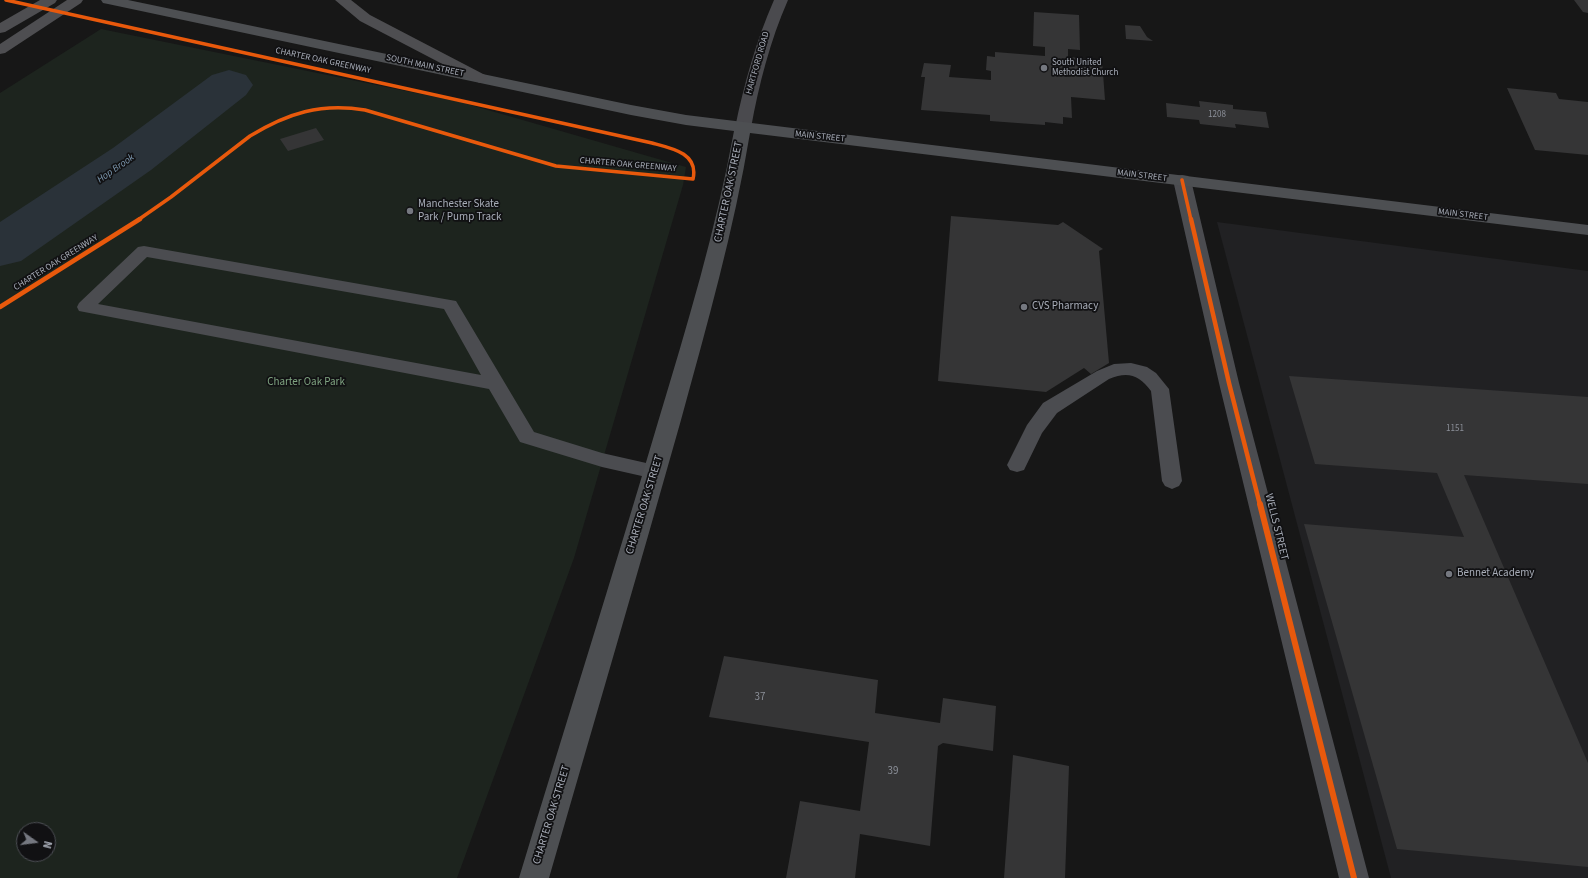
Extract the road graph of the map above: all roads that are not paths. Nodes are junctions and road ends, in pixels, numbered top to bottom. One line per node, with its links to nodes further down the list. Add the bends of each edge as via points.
1 (50, 0): 6 (highway)
2 (76, 0): 7 (highway)
3 (108, 0): 8 (main road, SOUTH MAIN STREET)
4 (342, 0): 8 (highway, via 365,18)
5 (781, 0): 9 (main road, HARTFORD ROAD, via 761,51)
6 (0, 29)
7 (0, 50)
8 (480, 78): 9 (main road, SOUTH MAIN STREET, via 631,110)
9 (743, 128): 10 (main road, MAIN STREET); 14 (main road, CHARTER OAK STREET, via 722,230)
10 (1182, 180): 11 (main road, MAIN STREET); 17 (street, WELLS STREET, via 1229,383)
11 (1588, 230)
12 (495, 384): 12 (lane, via 216,332 85,307 144,251 450,305); 14 (lane, via 527,437 602,460)
13 (1017, 465): 15 (lane, via 1034,430 1050,408 1103,375 1120,369 1131,369 1141,371 1150,377 1160,389)
14 (656, 472): 16 (main road, CHARTER OAK STREET)
15 (1172, 481)
16 (534, 878)
17 (1354, 878)

